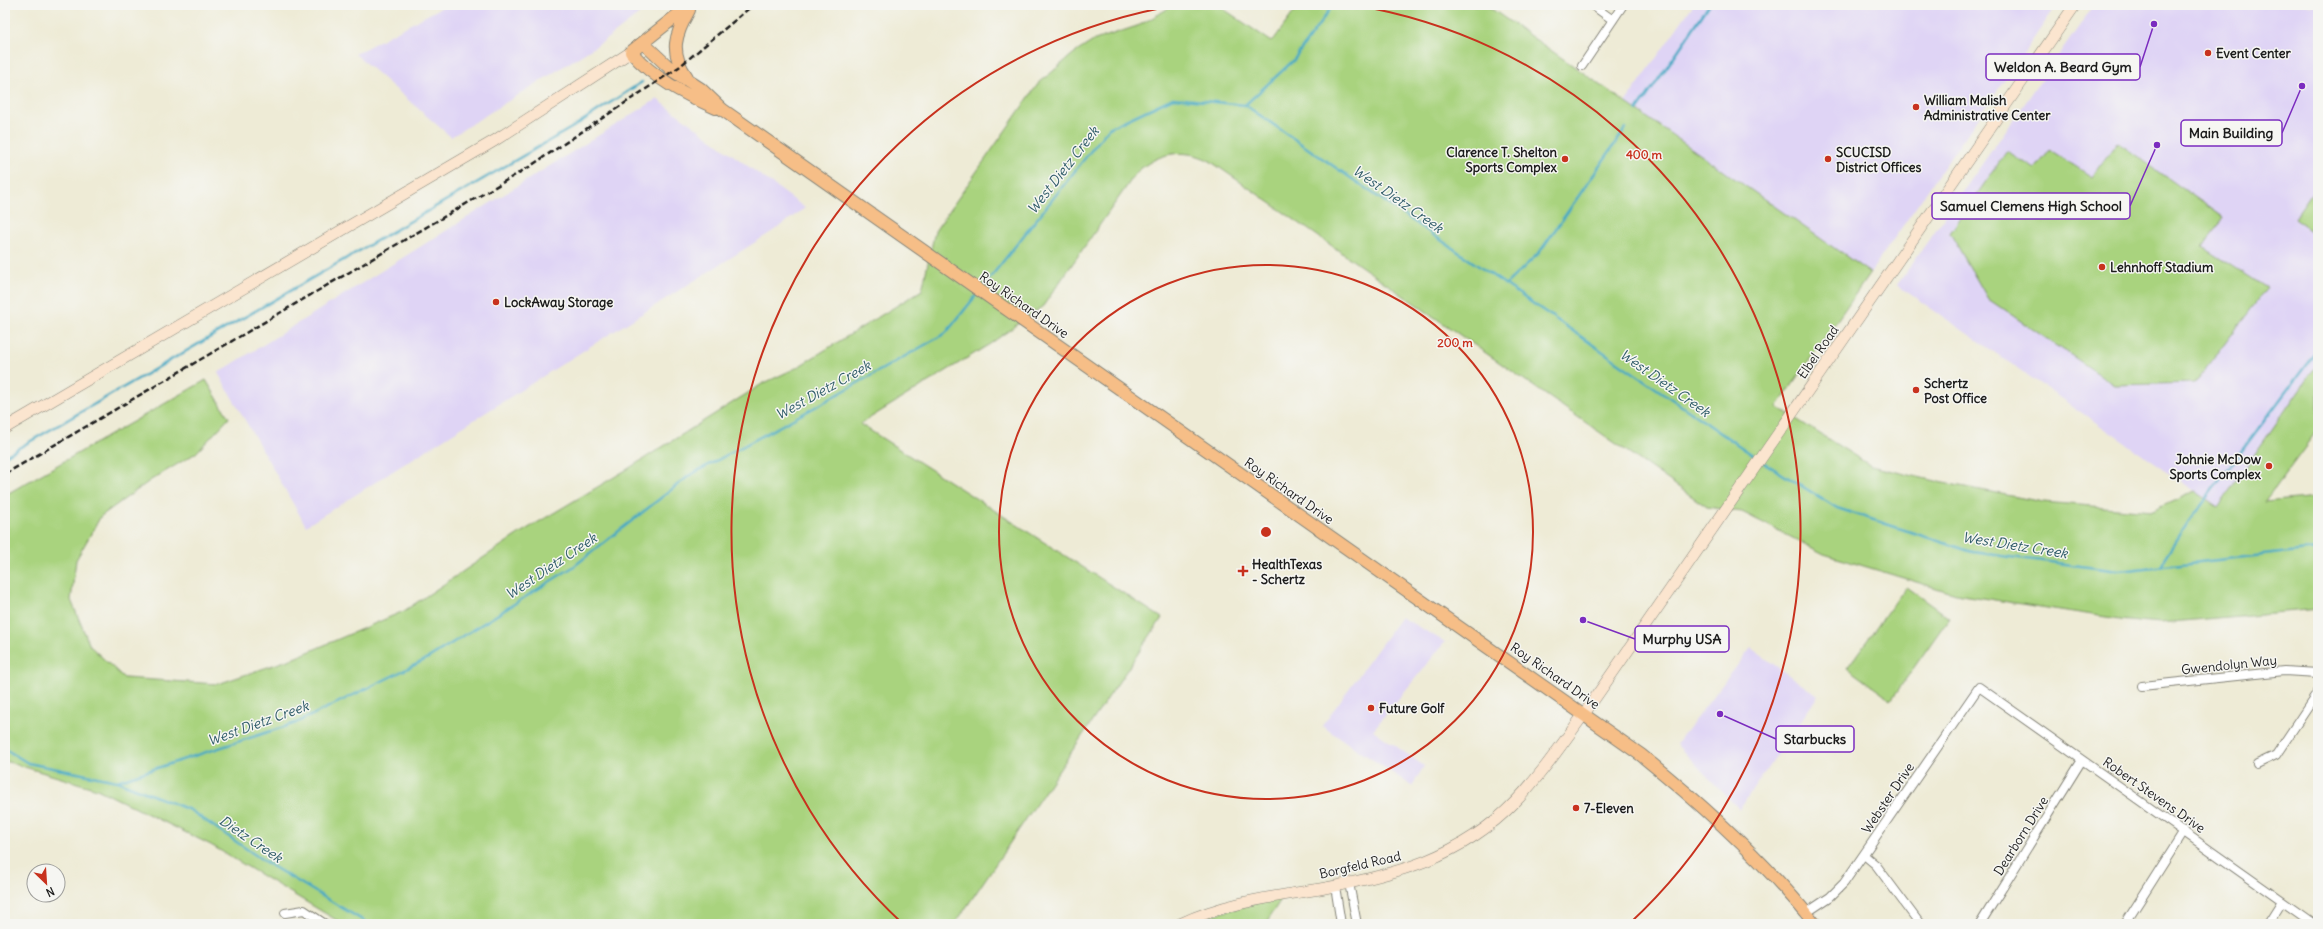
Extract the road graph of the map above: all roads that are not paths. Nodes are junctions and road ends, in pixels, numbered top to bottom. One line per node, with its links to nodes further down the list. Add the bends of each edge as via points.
1 (691, 5): 6 (main road); 9 (main road, via 676,39 679,66)
2 (1592, 5): 5 (street)
3 (1623, 5): 5 (street)
4 (2075, 5): 16 (street, Elbel Road)
5 (1613, 20): 8 (street)
6 (643, 43): 7 (main road); 9 (main road, Roy Richard Drive, via 673,71)
7 (631, 52): 10 (main road, Roy Richard Drive, via 651,71 683,94); 11 (street, via 494,141)
8 (1582, 66)
9 (689, 80): 10 (main road, Roy Richard Drive)
10 (723, 110): 16 (main road, Roy Richard Drive)
11 (5, 428)
12 (2318, 673): 13 (street, Gwendolyn Way, via 2284,671)
13 (2142, 686)
14 (1979, 687): 17 (street, Robert Stevens Drive); 20 (street, Webster Drive)
15 (2318, 692): 18 (street, via 2276,755)
16 (1584, 714): 21 (street, Borgfeld Road, via 1529,786 1489,826 1455,848 1403,871); 25 (main road, Roy Richard Drive, via 1678,785 1747,850)
17 (2082, 760): 19 (street, Robert Stevens Drive); 32 (street, Dearborn Drive)
18 (2257, 764)
19 (2184, 831): 23 (street, Robert Stevens Drive); 33 (street)
20 (1864, 855): 25 (street, Webster Drive, via 1844,883 1830,897); 31 (street, via 1876,865)
21 (1349, 883): 22 (street, Borgfeld Road); 29 (street)
22 (1335, 886): 27 (street, Borgfeld Road, via 1230,906); 28 (street)
23 (2282, 902): 34 (street); 35 (street, Robert Stevens Drive)
24 (285, 913): 26 (street, via 304,910)
25 (1806, 913): 30 (main road, Roy Richard Drive)
26 (324, 924)
27 (1180, 924)
28 (1341, 924)
29 (1356, 924)
30 (1815, 924)
31 (1920, 924)
32 (1980, 924)
33 (2125, 924)
34 (2268, 924)
35 (2314, 924)

